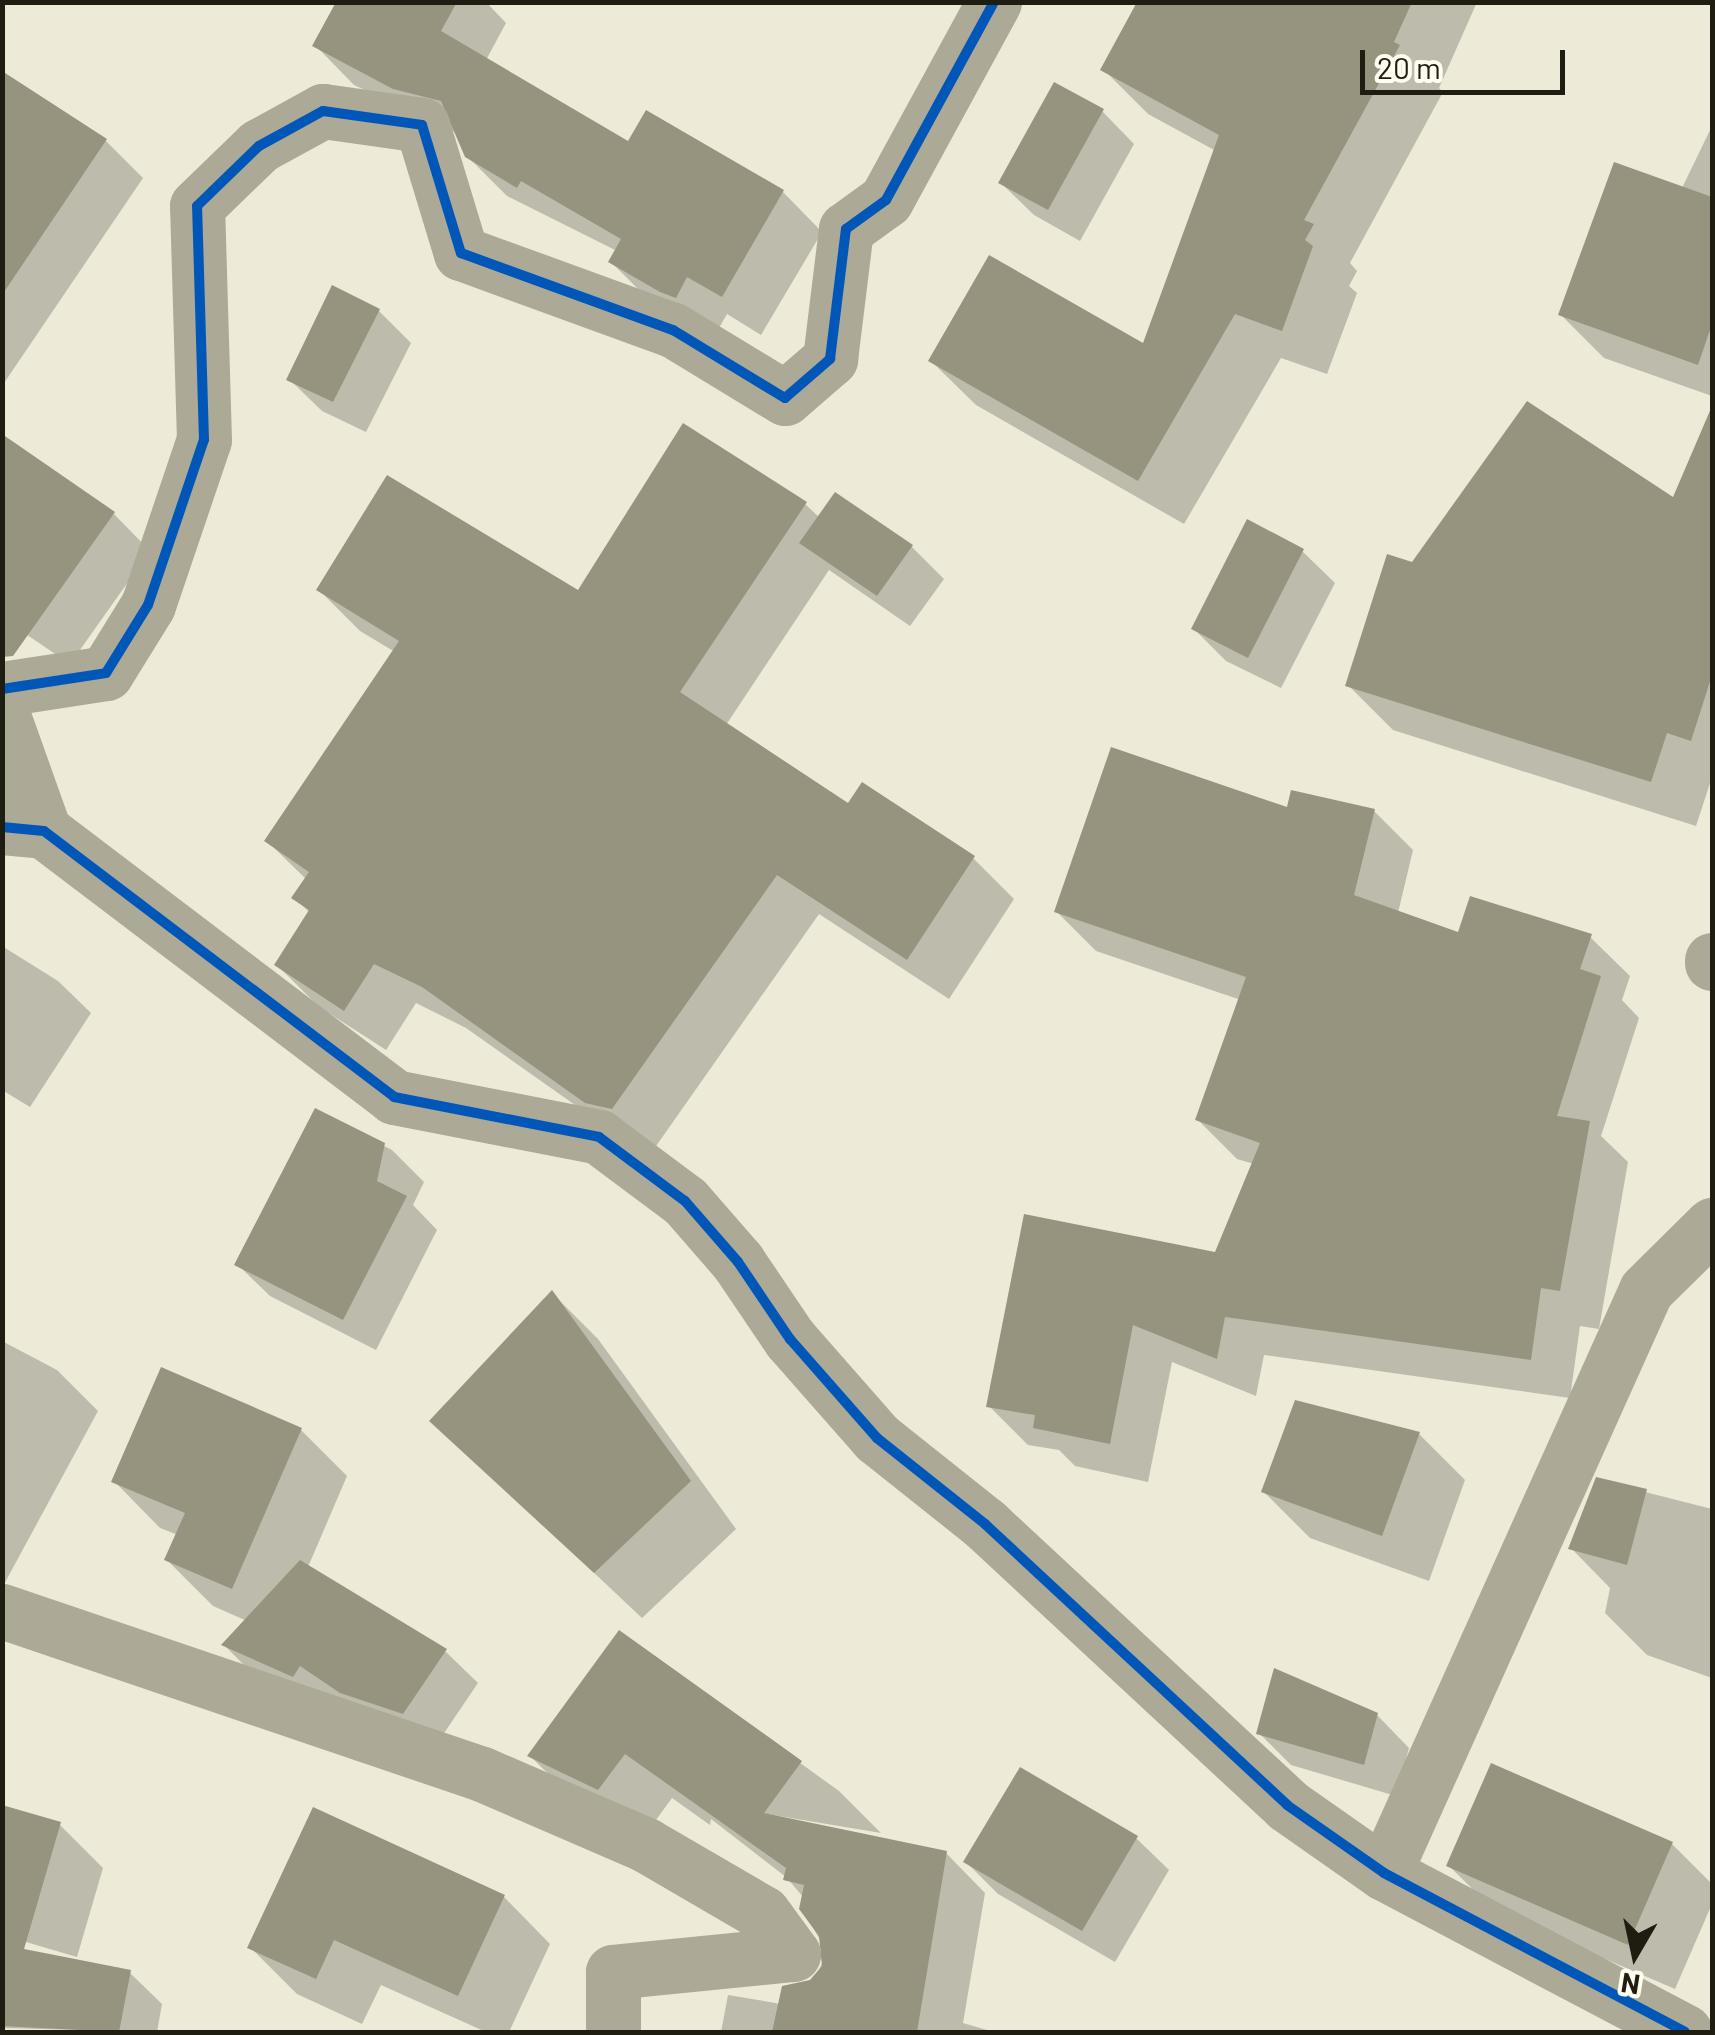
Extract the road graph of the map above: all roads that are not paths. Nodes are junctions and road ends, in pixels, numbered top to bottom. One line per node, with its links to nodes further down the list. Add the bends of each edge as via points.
1 (994, 2): 2 (street, via 886,200 846,229 830,359 784,398 673,330 461,253 422,125 323,111 259,146 197,206 204,440 148,605 106,673)
2 (2, 690)
3 (2, 713): 4 (street)
4 (24, 829): 7 (street, via 394,1098 599,1137 685,1201 877,1438 985,1524 1287,1804)
5 (1712, 1226): 7 (street, via 1646,1290)
6 (2, 1612): 8 (street, via 482,1774 646,1845 763,1913 793,1954 613,1972)
7 (1384, 1872): 9 (street)
8 (613, 2032)
9 (1685, 2032)

